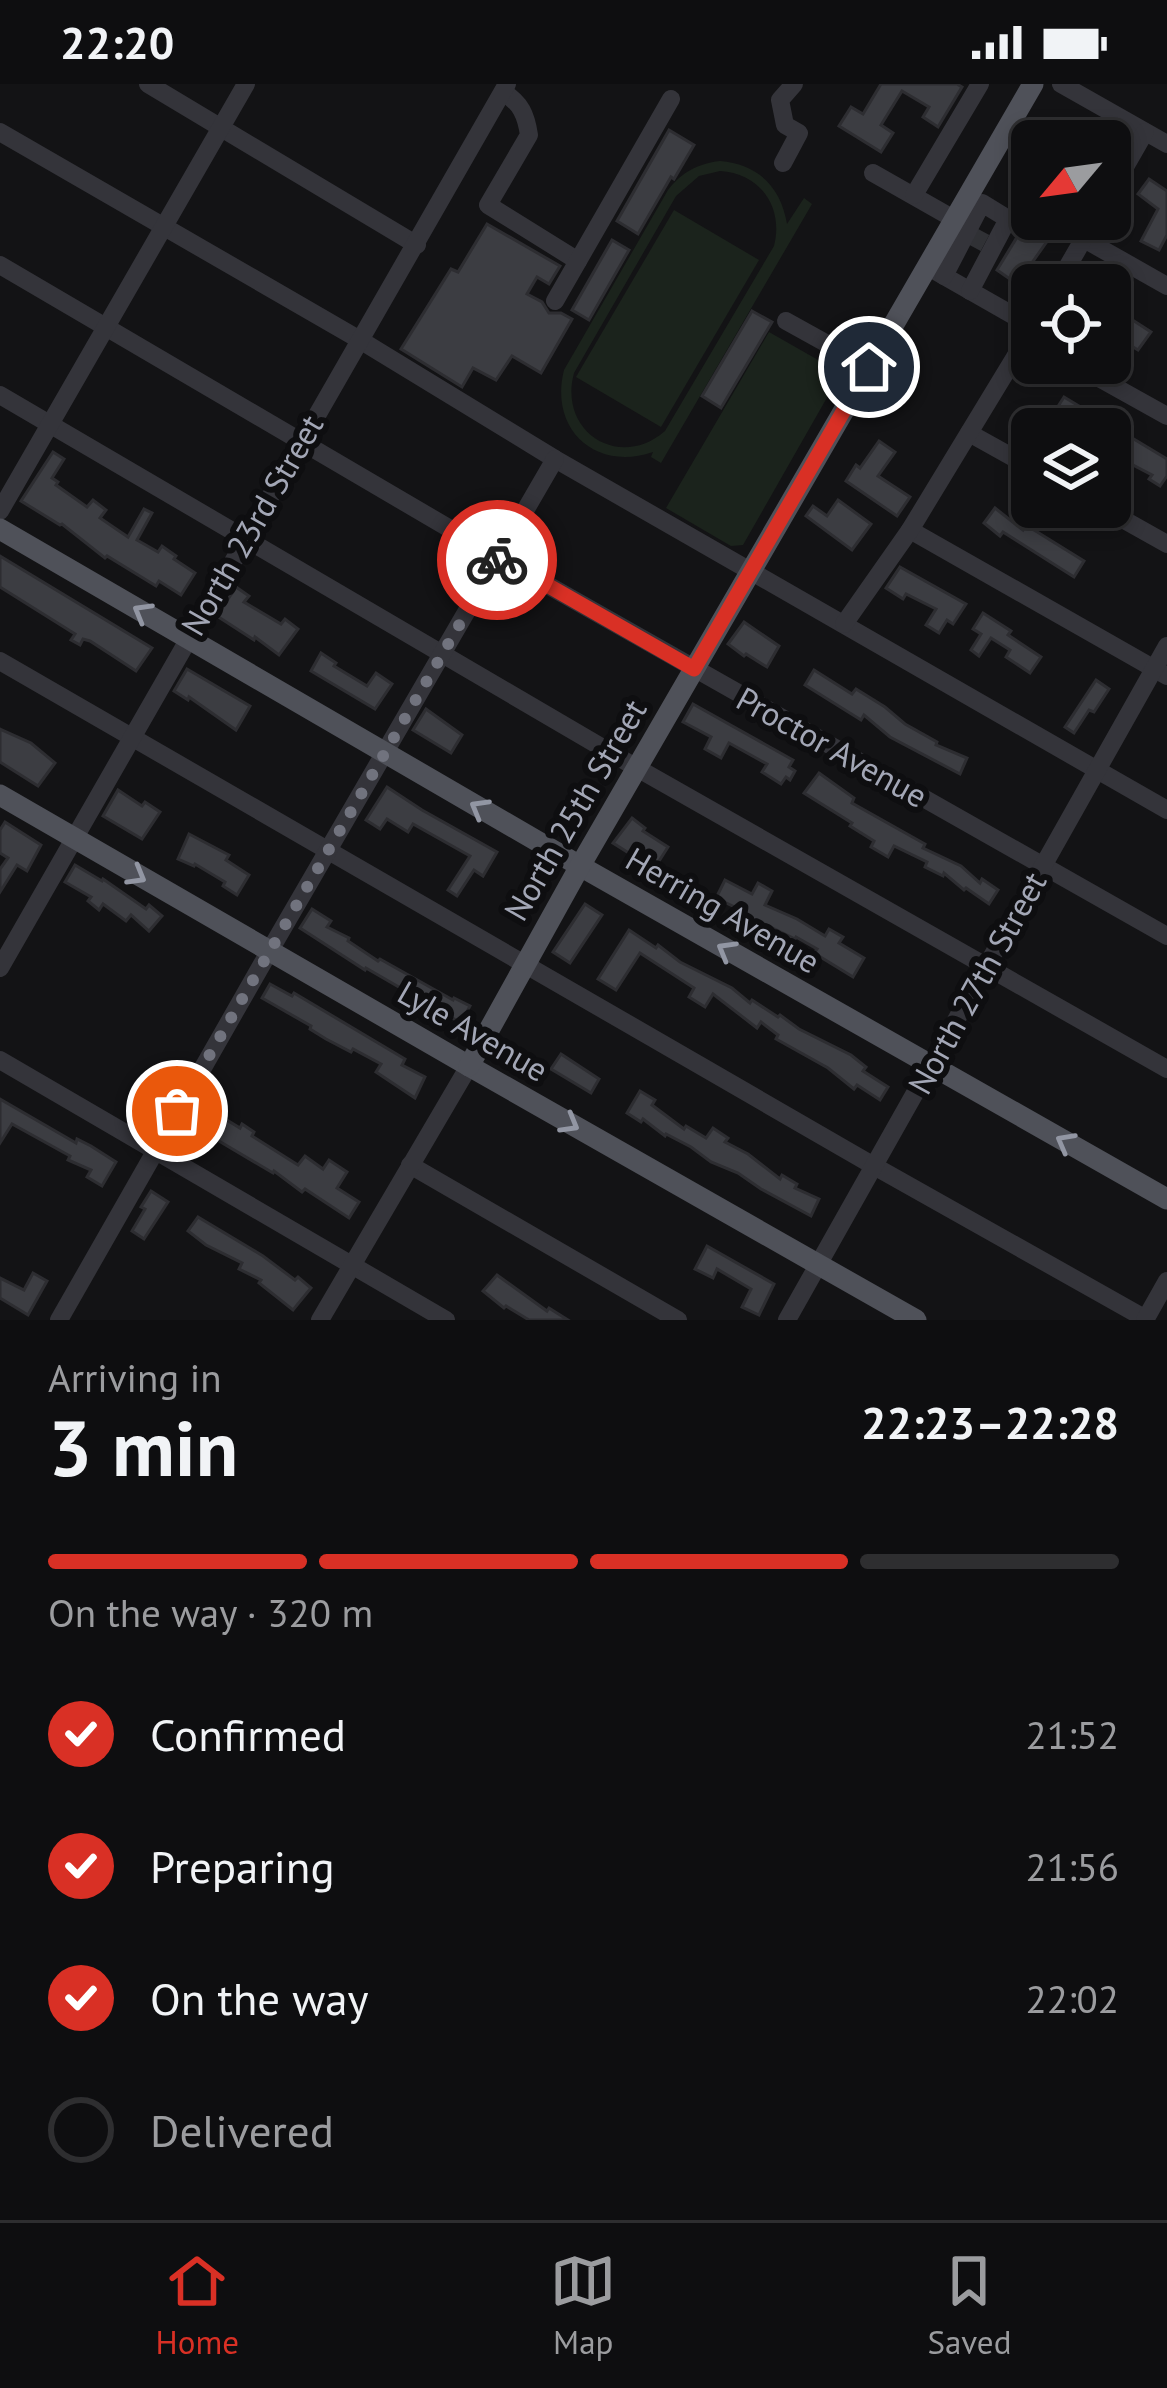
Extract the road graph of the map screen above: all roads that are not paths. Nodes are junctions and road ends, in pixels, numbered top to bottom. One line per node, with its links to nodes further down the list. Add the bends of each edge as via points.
1 (148, 84): 10 (street)
2 (246, 84): 10 (street)
3 (794, 84): 9 (street, via 780,100)
4 (980, 84): 18 (street)
5 (1033, 84): 20 (main road, North 25th Street)
6 (1061, 84): 12 (street)
7 (505, 88): 22 (street, North 23rd Street); 23 (street, via 523,110 529,135 488,205)
8 (671, 99): 23 (street)
9 (785, 125): 13 (street); 16 (street, via 799,133)
10 (221, 127): 19 (street); 22 (street)
11 (0, 132): 19 (street)
12 (1145, 132): 14 (street); 15 (street)
13 (766, 138)
14 (1167, 144)
15 (1131, 156)
16 (783, 163)
17 (873, 172): 18 (street)
18 (914, 195): 20 (street)
19 (164, 226): 31 (street); 32 (street)
20 (973, 228): 25 (main road, North 25th Street); 27 (street)
21 (1086, 240): 26 (street)
22 (417, 244): 32 (street, North 23rd Street)
23 (578, 261): 28 (street)
24 (0, 266): 31 (street, Proctor Avenue)
25 (936, 271): 27 (street); 34 (main road, North 25th Street)
26 (1167, 286)
27 (970, 291): 29 (street)
28 (555, 301)
29 (1011, 320)
30 (786, 321): 34 (street)
31 (106, 327): 38 (street); 40 (street, Proctor Avenue)
32 (360, 340): 40 (street, North 23rd Street); 42 (street)
33 (1011, 366): 39 (street)
34 (869, 367): 50 (main road, North 25th Street)
35 (1110, 384): 37 (street)
36 (0, 395): 38 (street)
37 (1167, 416)
38 (50, 424): 43 (street); 47 (street)
39 (969, 433): 41 (street); 46 (street)
40 (301, 442): 47 (street, North 23rd Street); 49 (street, Proctor Avenue)
41 (1011, 456)
42 (555, 459): 49 (street); 50 (street)
43 (0, 511)
44 (1131, 524): 48 (street)
45 (0, 529): 52 (main road, Herring Avenue, one-way to 45)
46 (910, 530): 51 (street); 57 (street)
47 (245, 537): 52 (street, North 23rd Street); 54 (street)
48 (1167, 544)
49 (498, 557): 54 (street); 56 (street, Proctor Avenue)
50 (751, 571): 51 (street); 56 (main road, North 25th Street)
51 (844, 624): 61 (street)
52 (187, 638): 58 (street, North 23rd Street); 59 (main road, Herring Avenue)
53 (1167, 646): 57 (street, North 27th Street)
54 (442, 654): 59 (street); 60 (street)
55 (0, 661): 58 (street)
56 (694, 669): 60 (main road, North 25th Street); 67 (street, Proctor Avenue)
57 (1160, 673): 61 (street, North 27th Street)
58 (131, 738): 64 (street, North 23rd Street); 65 (street)
59 (384, 754): 65 (street); 66 (main road, Herring Avenue, one-way to 59)
60 (637, 768): 66 (main road, North 25th Street); 73 (street)
61 (1096, 770): 63 (street); 67 (street, North 27th Street)
62 (0, 795): 64 (main road, Lyle Avenue)
63 (1167, 810)
64 (74, 839): 69 (street, North 23rd Street); 71 (main road, Lyle Avenue, one-way to 71)
65 (328, 851): 71 (street); 72 (street)
66 (580, 866): 72 (main road, North 25th Street); 77 (main road, Herring Avenue, one-way to 66)
67 (1042, 866): 70 (street, Proctor Avenue); 73 (street, North 27th Street)
68 (0, 920): 69 (street)
69 (21, 932): 74 (street, North 23rd Street)
70 (1167, 936)
71 (269, 952): 76 (main road, Lyle Avenue); 79 (street)
72 (525, 964): 76 (main road, North 25th Street); 81 (street)
73 (986, 967): 77 (street, North 27th Street); 78 (street)
74 (0, 968)
75 (0, 1060): 79 (street)
76 (469, 1066): 80 (street, North 25th Street); 83 (main road, Lyle Avenue, one-way to 83)
77 (929, 1066): 81 (street, North 27th Street); 82 (main road, Herring Avenue, one-way to 77)
78 (1167, 1069)
79 (154, 1151): 84 (street); 87 (street)
80 (410, 1165): 84 (street, North 25th Street); 90 (street)
81 (874, 1166): 83 (street, North 27th Street); 86 (street)
82 (1167, 1199)
83 (818, 1265): 91 (street, North 27th Street); 92 (main road, Lyle Avenue)
84 (351, 1266): 88 (street, North 25th Street); 89 (street)
85 (1167, 1281): 86 (street)
86 (1153, 1313)
87 (59, 1320)
88 (320, 1320)
89 (446, 1320)
90 (678, 1320)
91 (787, 1320)
92 (916, 1320)

